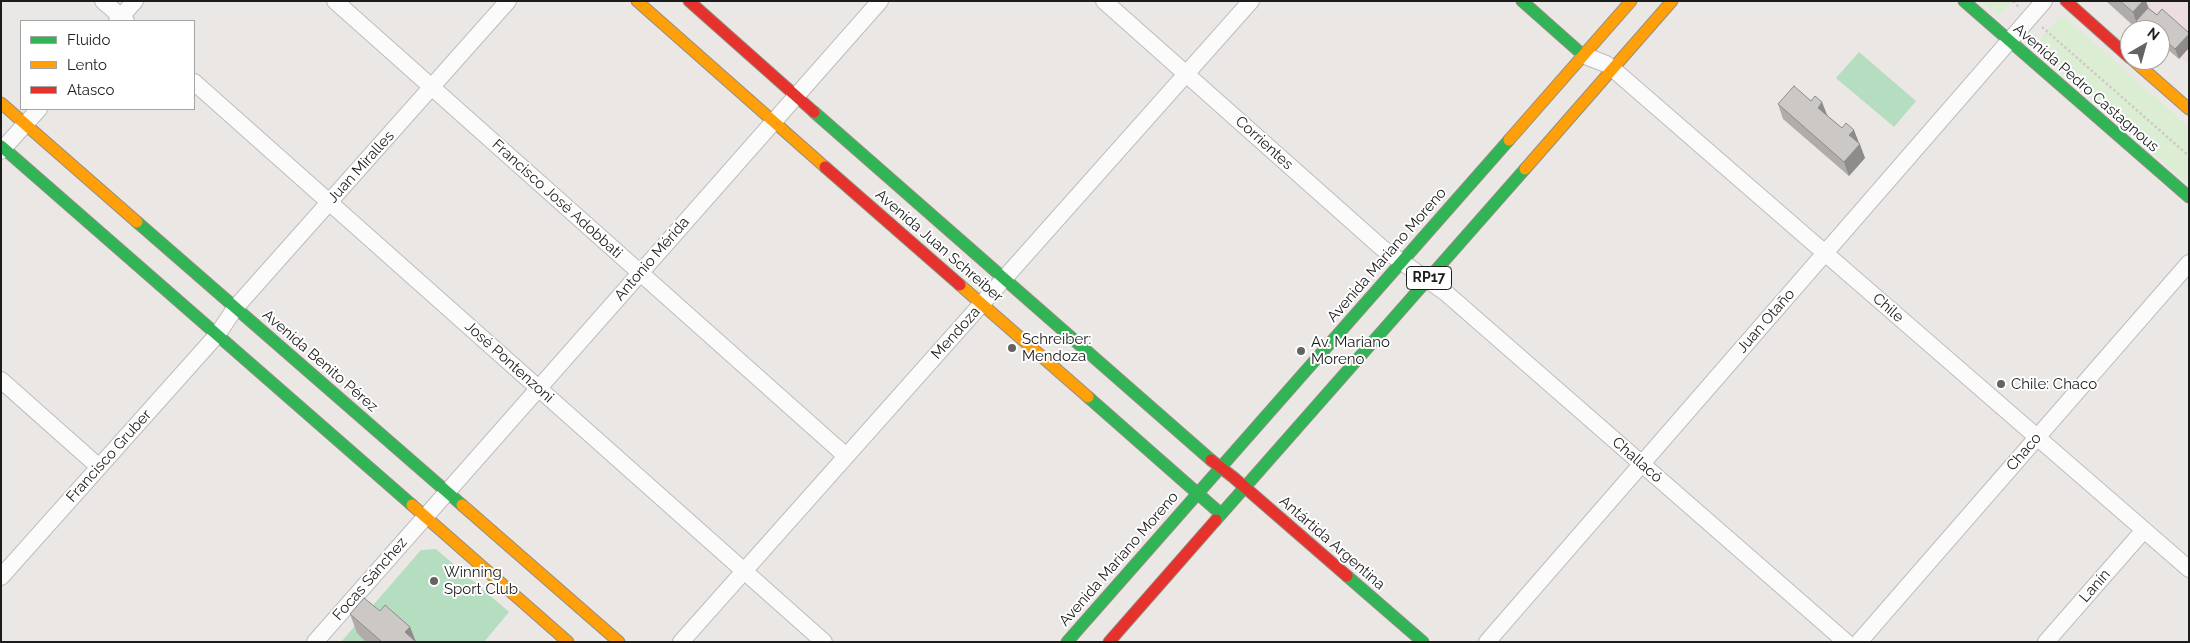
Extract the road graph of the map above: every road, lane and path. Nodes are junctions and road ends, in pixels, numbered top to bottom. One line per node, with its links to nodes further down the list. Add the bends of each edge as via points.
1 (103, 1): 18 (street)
2 (135, 1): 18 (street)
3 (335, 1): 26 (street, Francisco José Adobbati)
4 (508, 1): 26 (street, Juan Miralles)
5 (637, 1): 31 (main road, Avenida Juan Schreiber)
6 (880, 1): 27 (street, Antonio Mérida)
7 (1104, 1): 24 (street, Corrientes)
8 (1251, 1): 24 (street, Mendoza)
9 (1522, 1): 21 (main road)
10 (1631, 1): 21 (main road, Avenida Mariano Moreno / RP17)
11 (1672, 1): 22 (main road, RP17)
12 (1964, 1): 19 (main road, Avenida Pedro Castagnous)
13 (2013, 1): 17 (path)
14 (2044, 1): 17 (street, Juan Otaño)
15 (2066, 1): 20 (main road)
16 (692, 2): 27 (main road, Avenida Juan Schreiber)
17 (2031, 17): 19 (street, Juan Otaño); 34 (path)
18 (121, 20)
19 (2010, 41): 35 (main road, Avenida Pedro Castagnous); 37 (street, Juan Otaño)
20 (2120, 49)
21 (1583, 55): 22 (street, Chile); 38 (main road, Avenida Mariano Moreno / RP17)
22 (1612, 69): 37 (street, Chile); 42 (main road, RP17)
23 (2144, 70): 29 (main road)
24 (1186, 74): 38 (street, Corrientes); 41 (street, Mendoza)
25 (195, 83): 36 (street, José Pontenzoni)
26 (432, 87): 36 (street, Juan Miralles); 40 (street, Francisco José Adobbati)
27 (796, 96): 31 (street, Antonio Mérida); 41 (main road, Avenida Juan Schreiber)
28 (1, 103): 32 (main road, Avenida Benito Pérez)
29 (2189, 109)
30 (38, 110): 32 (street)
31 (774, 121): 40 (street, Antonio Mérida); 43 (main road, Avenida Juan Schreiber)
32 (26, 123): 33 (street); 44 (main road, Avenida Benito Pérez)
33 (2, 148): 45 (main road)
34 (2189, 156)
35 (2189, 197)
36 (329, 202): 44 (street, Juan Miralles); 47 (street, José Pontenzoni)
37 (1825, 253): 48 (street, Chile); 50 (street, Juan Otaño)
38 (1400, 263): 42 (street, Corrientes); 52 (main road, Avenida Mariano Moreno / RP17)
39 (2189, 263): 48 (street, Chaco)
40 (640, 273): 47 (street, Antonio Mérida); 49 (street, Francisco José Adobbati)
41 (1004, 279): 43 (street, Mendoza); 52 (main road, Avenida Juan Schreiber)
42 (1427, 280): 50 (street, Challacó); 53 (main road, RP17)
43 (982, 304): 49 (street, Mendoza); 55 (main road, Avenida Juan Schreiber)
44 (236, 307): 45 (street, Juan Miralles); 54 (main road, Avenida Benito Pérez)
45 (217, 335): 51 (street, Francisco Gruber); 57 (main road)
46 (1, 380): 51 (street)
47 (538, 388): 54 (street, Antonio Mérida); 60 (street, José Pontenzoni)
48 (2037, 437): 58 (street, Chile); 72 (street, Chaco)
49 (846, 456): 60 (street, Mendoza)
50 (1642, 464): 70 (street, Juan Otaño); 71 (street, Challacó)
51 (99, 467): 61 (street, Francisco Gruber)
52 (1220, 468): 53 (main road, Antártida Argentina); 55 (main road, Avenida Mariano Moreno / RP17)
53 (1245, 487): 56 (main road, RP17); 69 (main road, Antártida Argentina)
54 (447, 492): 57 (street, Antonio Mérida); 64 (main road, Avenida Benito Pérez)
55 (1198, 493): 56 (main road, Avenida Juan Schreiber); 67 (main road, Avenida Mariano Moreno / RP17)
56 (1221, 514): 68 (main road, RP17)
57 (425, 516): 62 (street, Focas Sánchez); 63 (main road)
58 (2144, 530): 59 (street, Chile); 73 (street, Lanín)
59 (2189, 569)
60 (744, 570): 65 (street, Mendoza); 66 (street, José Pontenzoni)
61 (1, 577)
62 (315, 642)
63 (568, 642)
64 (619, 642)
65 (681, 642)
66 (824, 642)
67 (1067, 642)
68 (1109, 642)
69 (1423, 642)
70 (1487, 642)
71 (1846, 642)
72 (1859, 642)
73 (2046, 642)

